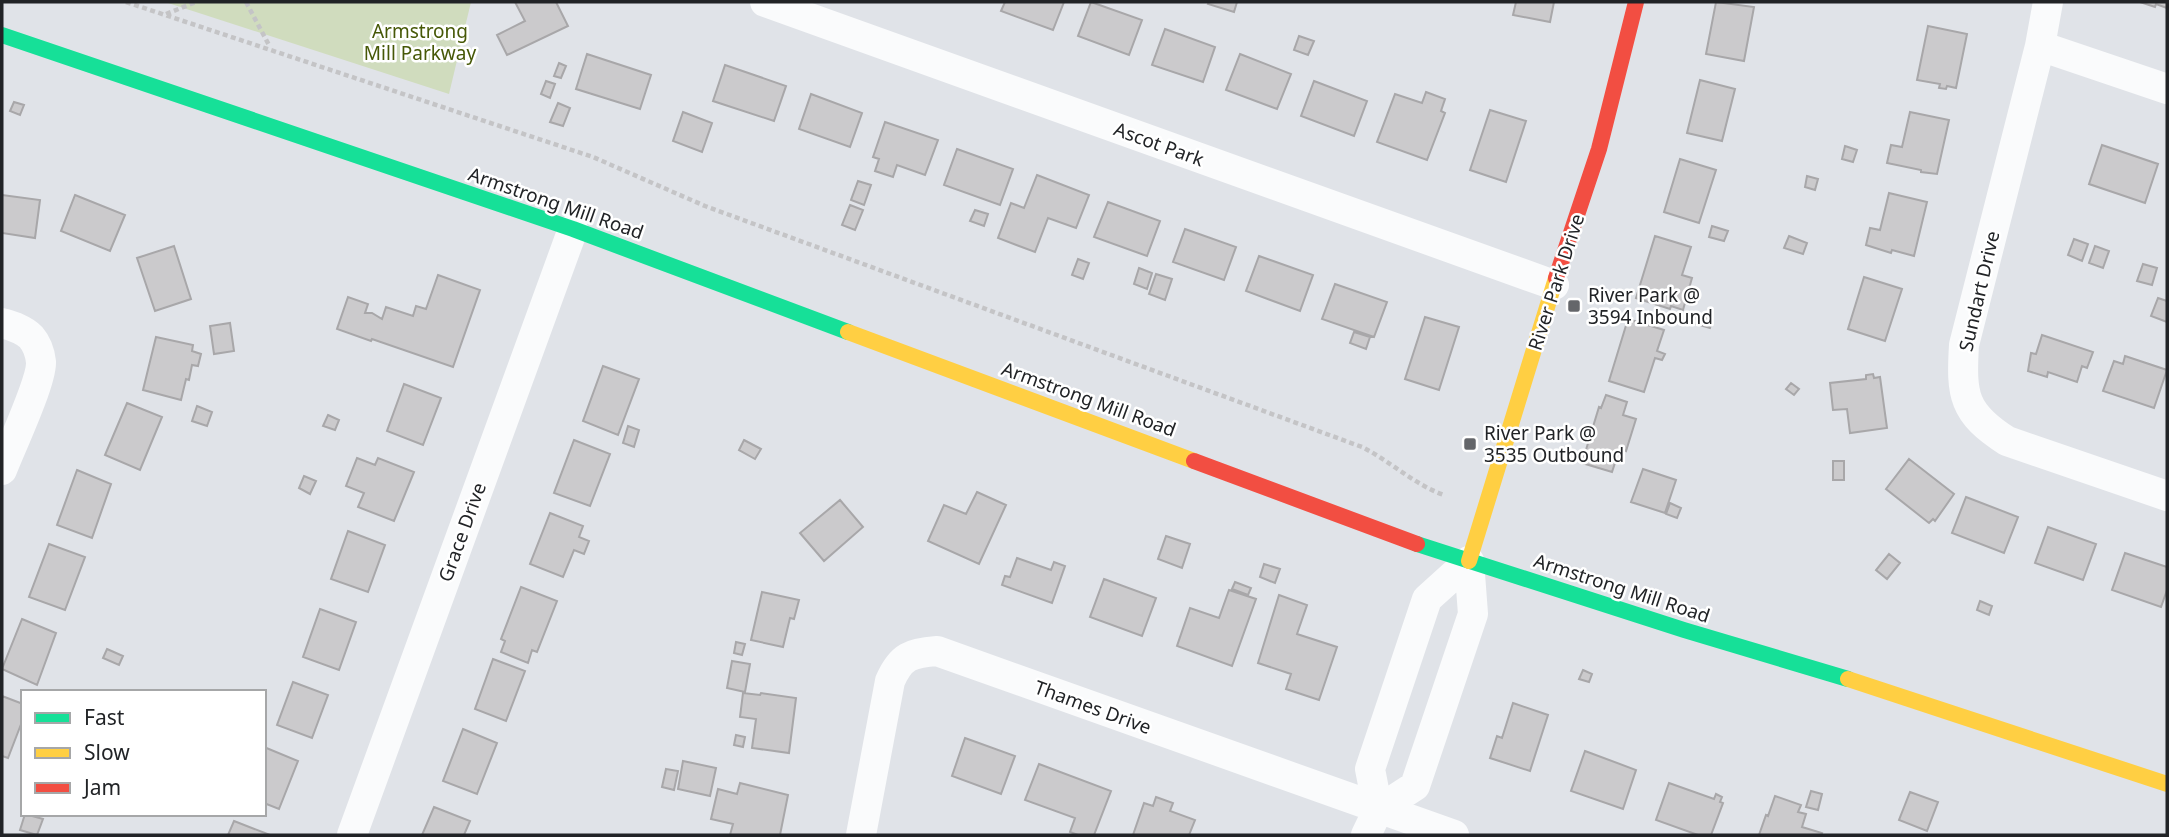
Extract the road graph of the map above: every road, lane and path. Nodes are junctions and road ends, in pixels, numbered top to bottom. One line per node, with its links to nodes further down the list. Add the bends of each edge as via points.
1 (127, 2): 7 (path)
2 (196, 2): 7 (path)
3 (246, 2): 10 (path)
4 (765, 2): 13 (street, Ascot Park)
5 (1636, 2): 13 (main road, River Park Drive, via 1599,149)
6 (2048, 2): 9 (street, Sundart Drive)
7 (165, 15): 10 (path)
8 (2, 35): 12 (main road, Armstrong Mill Road)
9 (2040, 46): 11 (street); 17 (street, Sundart Drive, via 1964,345 1965,391 1972,412 2007,441)
10 (270, 48): 16 (path, via 593,157 705,206 1362,447)
11 (2167, 89)
12 (573, 229): 18 (main road, Armstrong Mill Road); 21 (street, Grace Drive)
13 (1554, 285): 18 (main road, River Park Drive)
14 (2, 323): 15 (street, via 30,336 41,364)
15 (2, 470)
16 (1444, 495)
17 (2167, 496)
18 (1469, 561): 19 (main road, Armstrong Mill Road, via 1800,663); 20 (street, via 1427,599 1370,769); 20 (street, River Park Drive, via 1473,614 1415,786)
19 (2167, 784)
20 (1372, 822): 22 (street, Thames Drive, via 937,651 908,657 890,681); 23 (street, Thames Drive)
21 (352, 835)
22 (861, 835)
23 (1454, 835)

